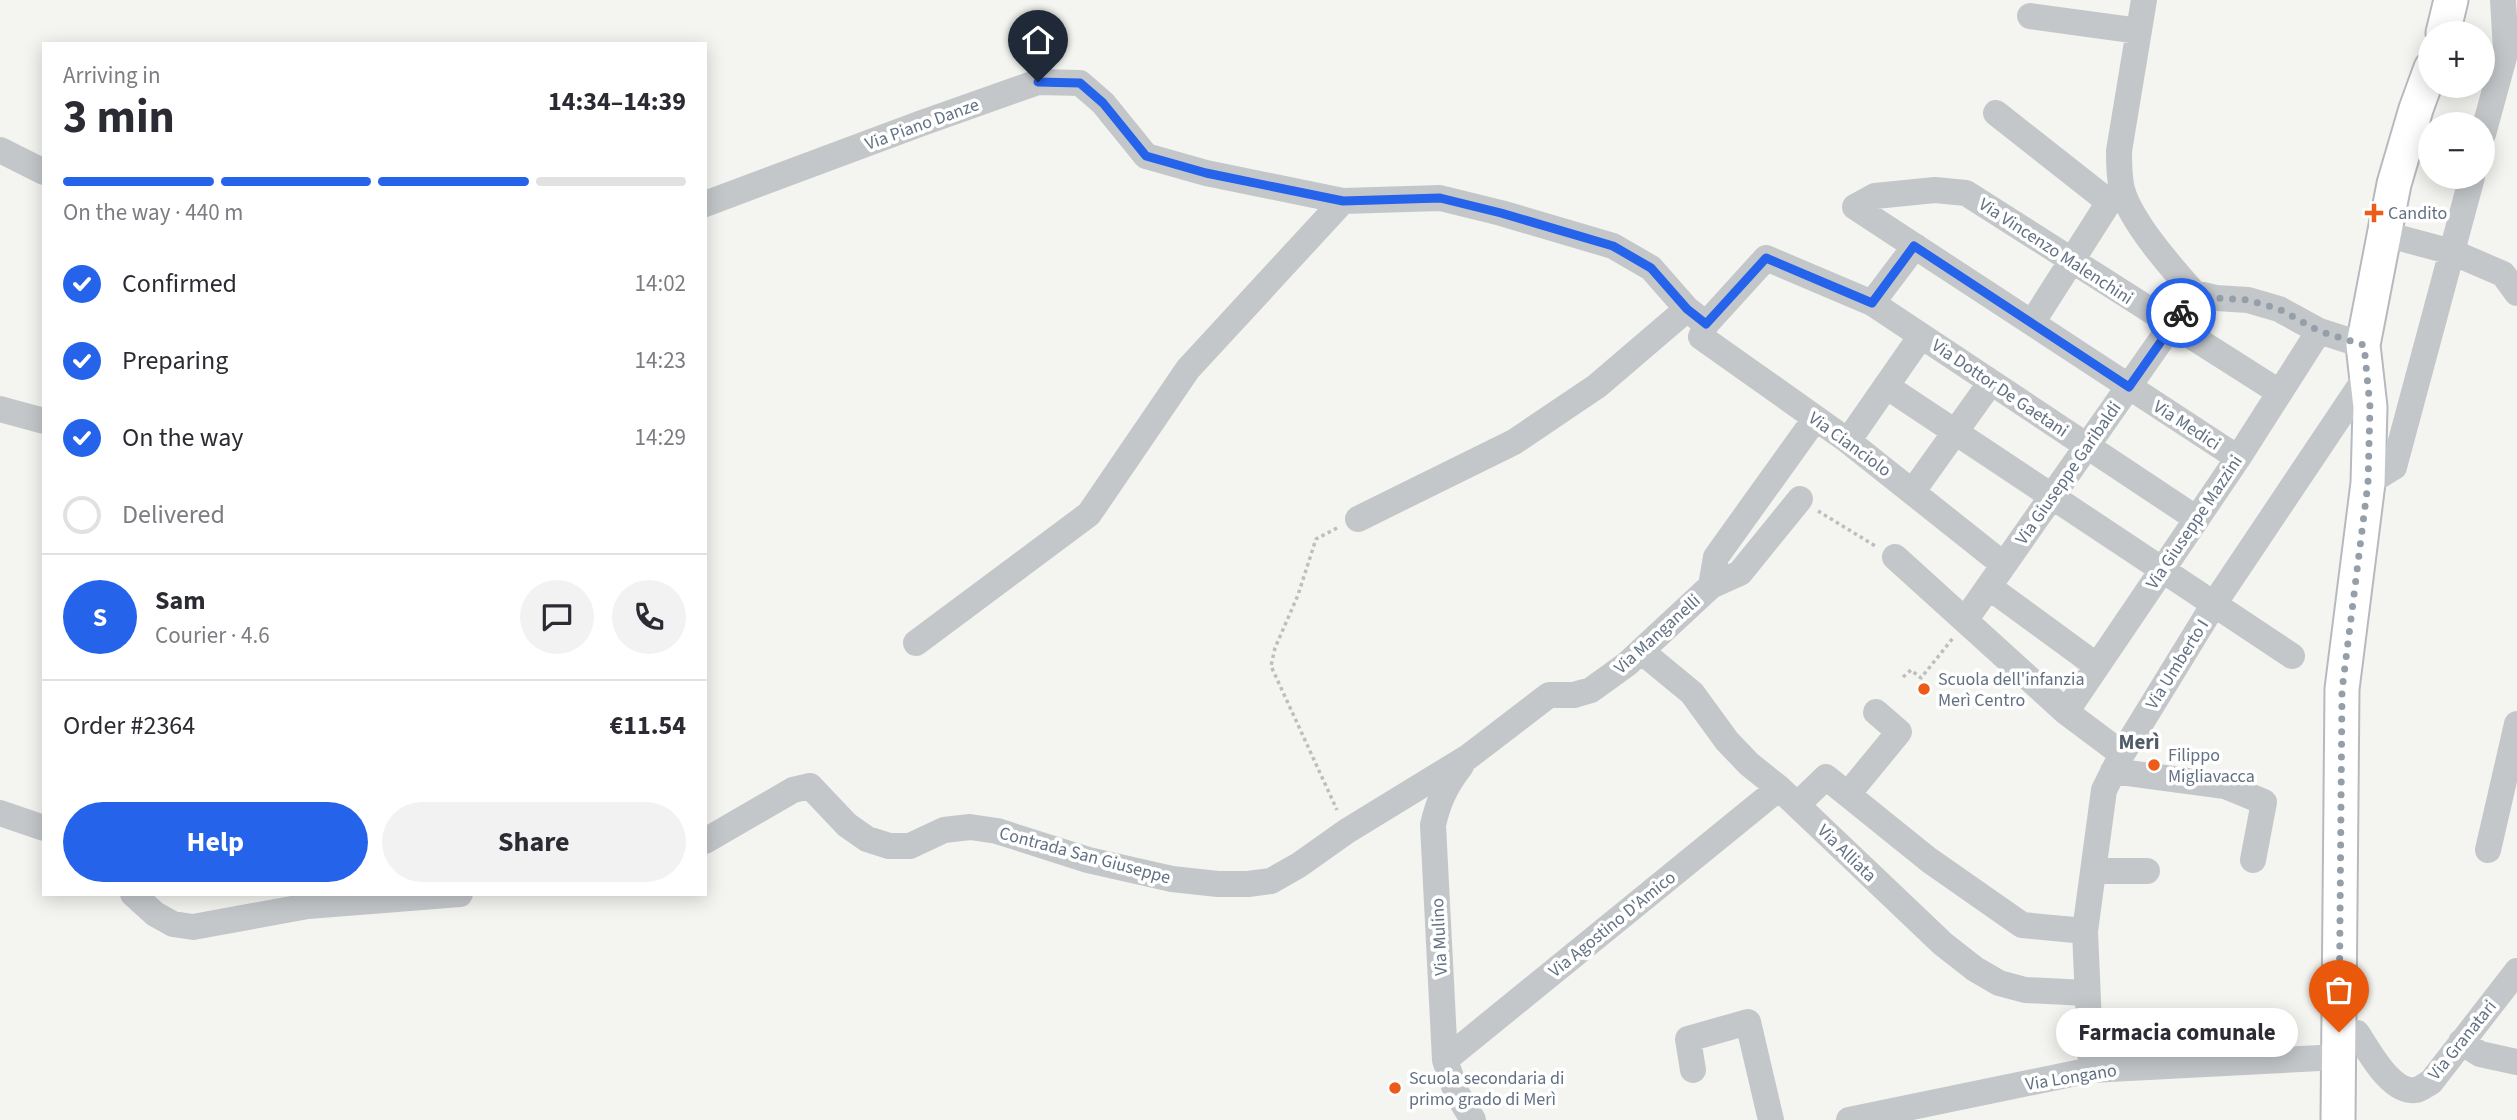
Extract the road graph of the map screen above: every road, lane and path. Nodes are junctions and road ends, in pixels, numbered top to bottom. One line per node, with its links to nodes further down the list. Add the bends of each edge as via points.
1 (2144, 0): 6 (street)
2 (2451, 0): 5 (main road)
3 (2503, 0): 8 (street, via 2505,50)
4 (2030, 16): 6 (street)
5 (2446, 21)
6 (2139, 31): 13 (street)
7 (2420, 98): 17 (main road)
8 (2489, 112)
9 (1996, 113): 13 (street)
10 (0, 150): 11 (street)
11 (42, 171)
12 (2469, 189): 19 (street)
13 (2116, 197): 20 (street); 22 (street)
14 (1343, 201): 15 (street, Via Piano Danze, via 1146,156 1103,103 1080,83 1038,82); 24 (street, Via Piano Danze, via 1440,198 1613,246 1651,268); 54 (street, via 1188,369 1089,514)
15 (707, 203)
16 (1855, 207): 18 (street, Via Medici); 20 (street, Via Vincenzo Malenchini, via 1875,196 1935,190 1966,193)
17 (2385, 234): 19 (street); 29 (main road)
18 (1914, 246): 23 (street); 25 (street, Via Medici)
19 (2452, 253): 21 (street); 41 (street, via 2394,467)
20 (2071, 260): 25 (street); 26 (street, Via Vincenzo Malenchini)
21 (2512, 276)
22 (2194, 293): 26 (street, Via Giuseppe Garibaldi); 27 (street, via 2279,309)
23 (1872, 303): 24 (street, via 1766,258); 28 (street, Via Dottor De Gaetani)
24 (1697, 317): 35 (street, Via Cianciolo, via 1701,337); 45 (street, via 1514,442)
25 (2032, 323): 32 (street, Via Medici)
26 (2172, 325): 32 (street, Via Giuseppe Garibaldi); 33 (street, Via Vincenzo Malenchini)
27 (2319, 331): 29 (street); 33 (street, Via Giuseppe Mazzini)
28 (1921, 336): 30 (street, Via Dottor De Gaetani); 31 (street)
29 (2365, 361): 41 (main road, via 2370,407); 52 (street, Via Umberto I)
30 (1991, 382): 37 (street); 39 (street, Via Dottor De Gaetani)
31 (1886, 386): 37 (street); 38 (street)
32 (2129, 387): 39 (street, Via Giuseppe Garibaldi); 40 (street, Via Medici)
33 (2279, 392): 40 (street, Via Giuseppe Mazzini)
34 (0, 409): 36 (street)
35 (1815, 419): 38 (street, Via Cianciolo); 50 (street, Via Manganelli, via 1716,557)
36 (42, 420)
37 (1955, 432): 42 (street); 43 (street)
38 (1848, 441): 42 (street, Via Cianciolo)
39 (2088, 446): 43 (street, Via Giuseppe Garibaldi); 46 (street, Via Dottor De Gaetani)
40 (2238, 458): 46 (street, Via Giuseppe Mazzini)
41 (2368, 483): 80 (main road, via 2342,690)
42 (1913, 491): 48 (street, Via Cianciolo)
43 (2052, 497): 48 (street, Via Giuseppe Garibaldi); 49 (street)
44 (1800, 499): 47 (path); 50 (street, via 1740,573)
45 (1358, 519): 68 (path, via 1316,539 1271,666)
46 (2197, 519): 49 (street, Via Giuseppe Mazzini)
47 (1895, 557): 53 (street)
48 (2004, 565): 51 (street, Via Giuseppe Garibaldi)
49 (2162, 570): 52 (street); 57 (street, Via Giuseppe Mazzini)
50 (1711, 586): 55 (street, Via Manganelli)
51 (1989, 587): 53 (street, Via Giuseppe Garibaldi); 57 (street)
52 (2214, 604): 56 (street); 63 (street, Via Umberto I)
53 (1966, 620): 58 (path, via 1921,678 1911,670); 60 (street)
54 (916, 643)
55 (1641, 651): 62 (street, Via Manganelli, via 1591,690 1549,695); 65 (street, Via Alliata, via 1692,693 1727,741)
56 (2292, 656)
57 (2097, 666): 60 (street, Via Giuseppe Mazzini)
58 (1903, 677)
59 (1876, 712): 64 (street, via 1899,733)
60 (2066, 712): 63 (street)
61 (2517, 724): 70 (street)
62 (1468, 757): 68 (street, Contrada San Giuseppe); 81 (street, Via Mulino, via 1449,780 1433,825)
63 (2117, 763): 71 (street, via 2225,786 2264,802); 72 (street, Via Umberto I, via 2104,790)
64 (1848, 794): 65 (street, Via Agostino D'Amico, via 1826,777); 76 (street, via 1929,860 2022,925)
65 (1788, 797): 78 (street, Via Alliata, via 1975,969 1998,983 2025,990); 81 (street, Via Agostino D'Amico)
66 (0, 813): 67 (street)
67 (42, 827)
68 (1347, 831): 69 (street, Contrada San Giuseppe, via 1270,881 1218,884 1088,860 970,827 944,830 910,846 888,846 847,825 810,786 793,790)
69 (707, 840)
70 (2488, 850)
71 (2253, 860)
72 (2093, 871): 73 (street); 76 (street, Via Umberto I)
73 (2147, 871)
74 (135, 896): 75 (street, via 173,924 193,927 307,906)
75 (434, 896)
76 (2085, 931): 78 (street, Via Umberto I)
77 (2517, 971): 79 (street, Via Granatari)
78 (2087, 993): 84 (street, Via Umberto I)
79 (2460, 1042): 80 (street, Via Granatari, via 2431,1082 2417,1090 2388,1079 2357,1033); 82 (street, via 2480,1054)
80 (2339, 1045): 84 (street, Via Longano); 88 (main road)
81 (1444, 1060): 85 (street, Via Mulino)
82 (2517, 1062)
83 (1693, 1070): 86 (street, via 1688,1039 1748,1022)
84 (2091, 1070): 87 (street, Via Longano)
85 (1473, 1120)
86 (1771, 1120)
87 (1849, 1120)
88 (2337, 1120)

